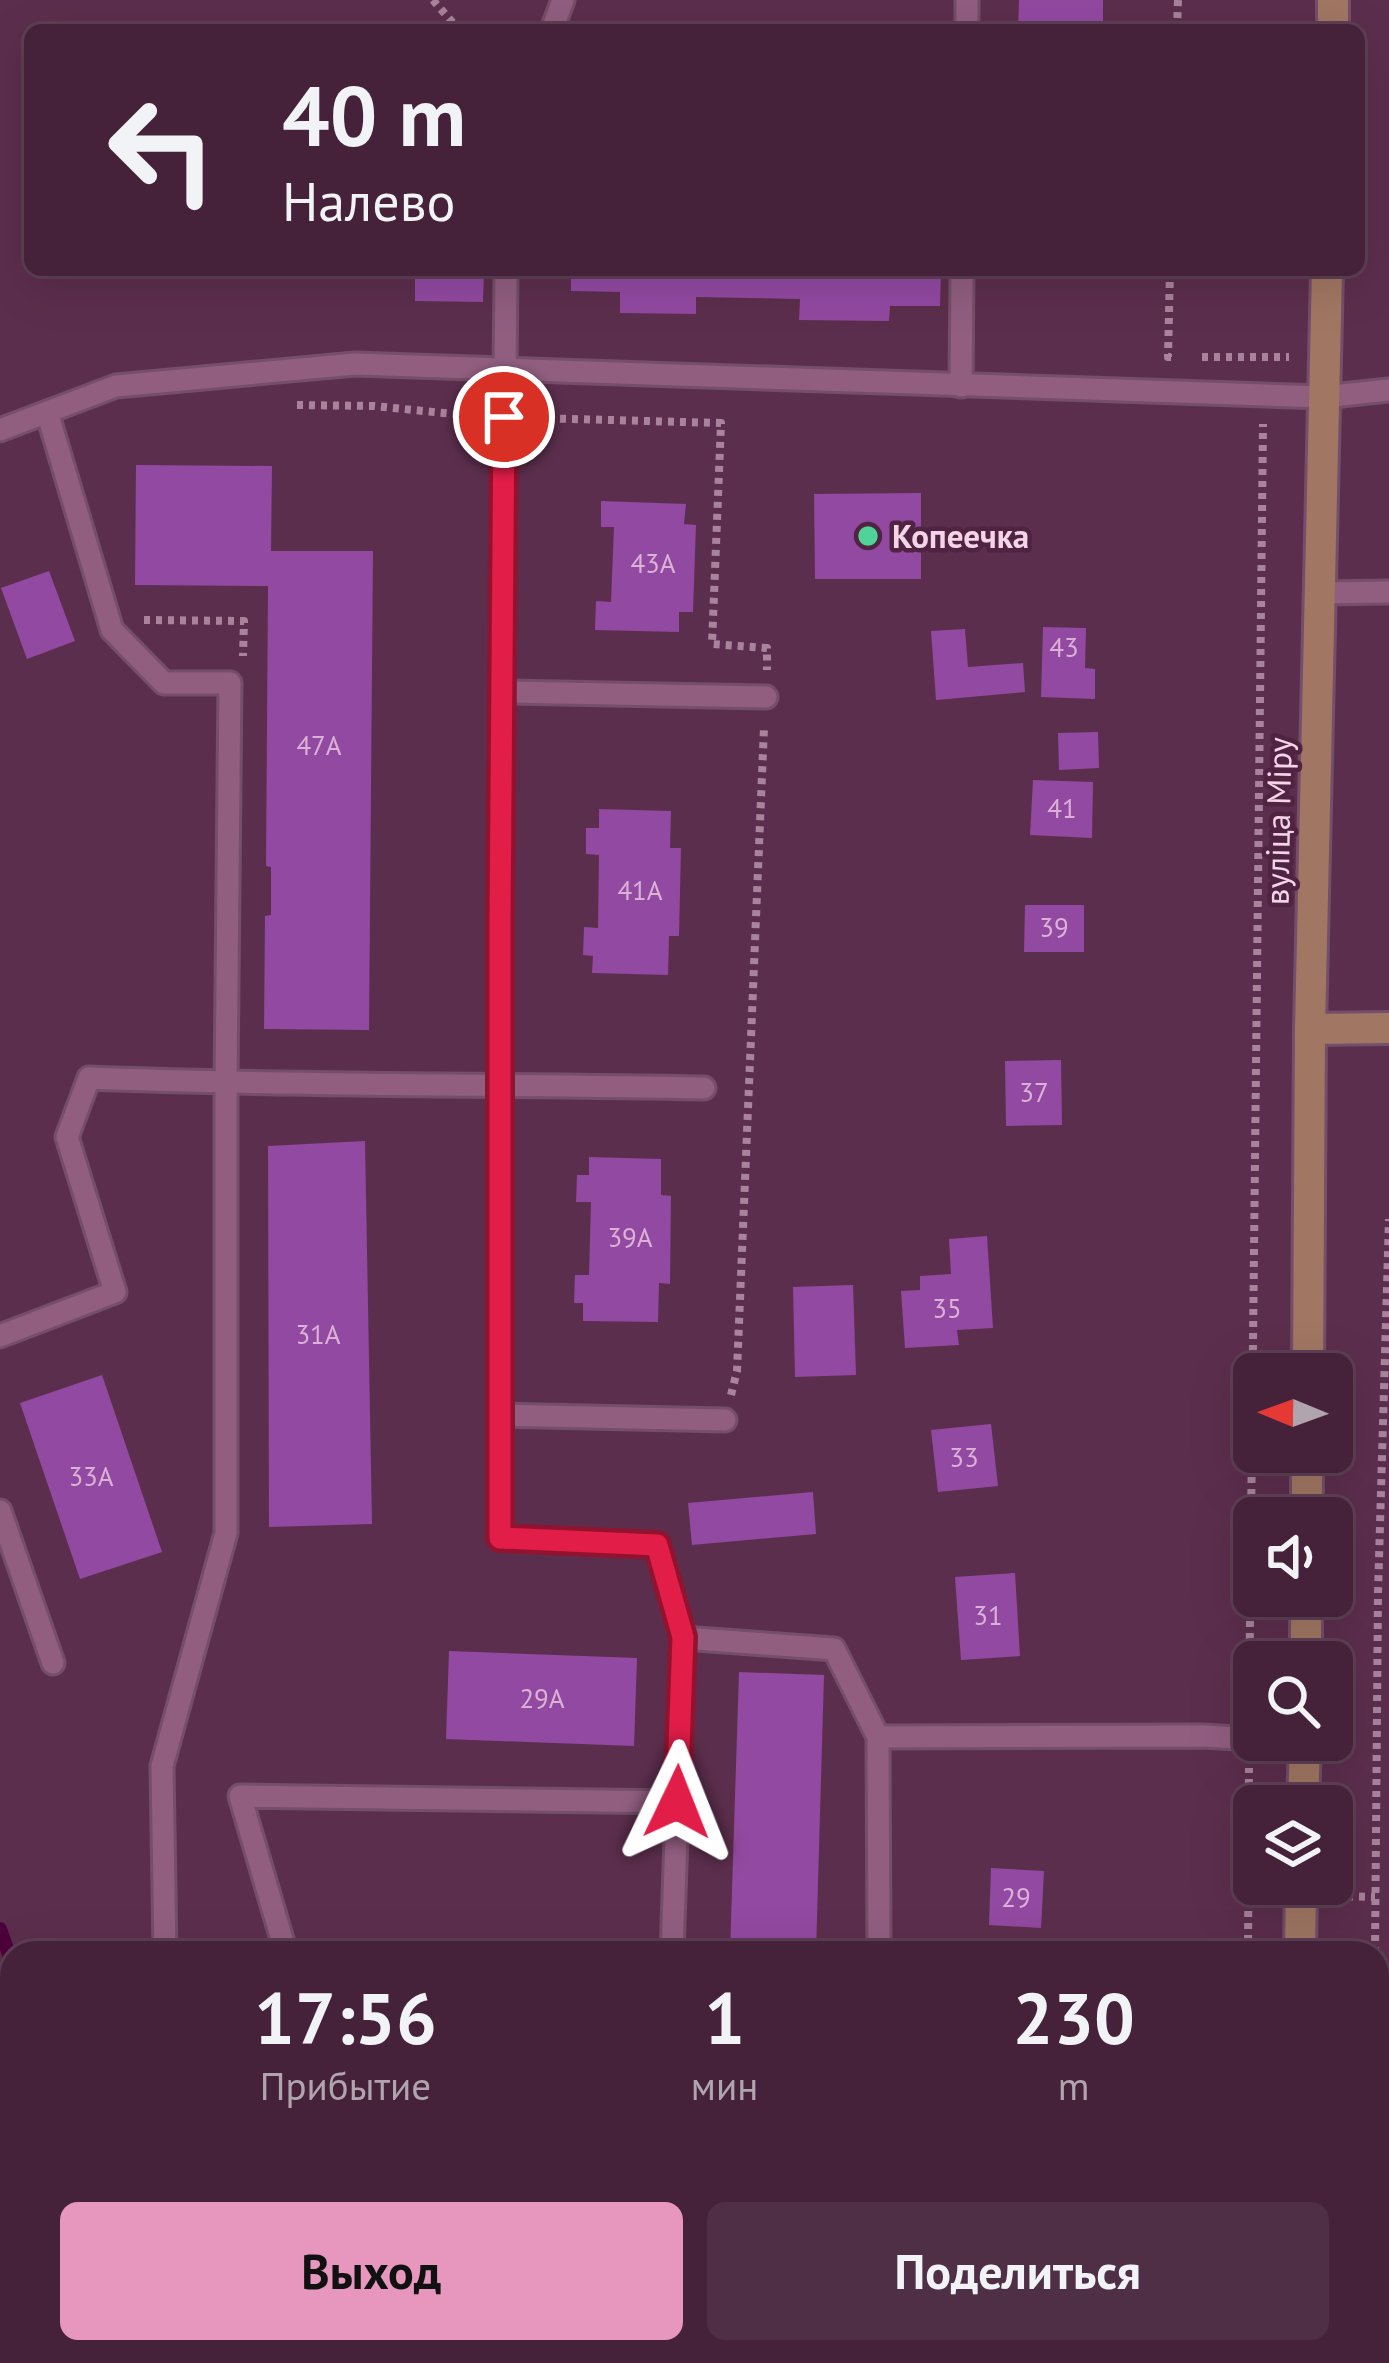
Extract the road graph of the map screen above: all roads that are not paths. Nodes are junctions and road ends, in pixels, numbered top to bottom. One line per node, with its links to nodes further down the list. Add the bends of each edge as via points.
1 (506, 276): 4 (lane)
2 (962, 276): 5 (lane)
3 (1327, 276): 7 (main road, вуліца Міру)
4 (504, 370): 5 (lane); 8 (lane, via 355,364 116,386); 12 (lane)
5 (961, 386): 7 (lane)
6 (1389, 389): 7 (lane)
7 (1323, 398): 10 (main road, вуліца Міру)
8 (47, 412): 9 (lane); 16 (lane, via 112,630 164,683 230,683)
9 (0, 430)
10 (1318, 592): 11 (lane); 15 (main road, вуліца Міру)
11 (1389, 592)
12 (502, 692): 13 (lane); 17 (lane)
13 (766, 697)
14 (1389, 1028): 15 (main road)
15 (1310, 1029): 20 (main road, вуліца Міру)
16 (226, 1083): 17 (lane); 19 (lane, via 88,1078 67,1137 115,1292); 30 (lane, via 226,1533 162,1766)
17 (500, 1084): 18 (lane); 21 (lane)
18 (704, 1088)
19 (0, 1336)
20 (1307, 1353)
21 (500, 1415): 22 (lane); 24 (lane, via 500,1538 657,1545)
22 (724, 1420)
23 (0, 1511): 25 (lane)
24 (683, 1637): 26 (lane, via 834,1648); 28 (lane)
25 (53, 1663)
26 (878, 1737): 27 (lane); 33 (lane)
27 (1233, 1738)
28 (677, 1802): 31 (lane, via 240,1796); 32 (lane)
29 (1301, 1905): 34 (main road)
30 (165, 1941)
31 (282, 1941)
32 (672, 1941)
33 (879, 1941)
34 (1300, 1941)

